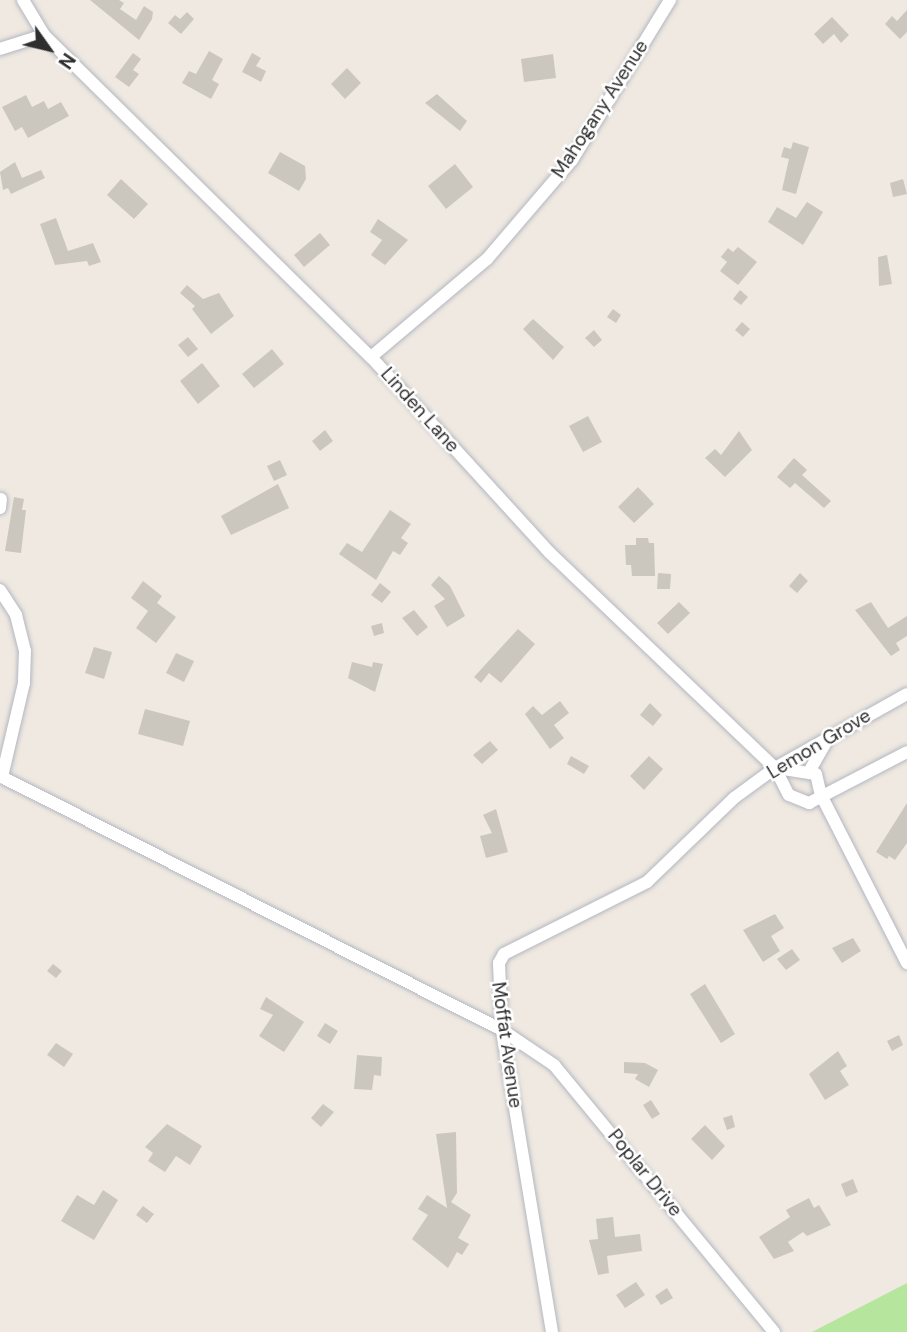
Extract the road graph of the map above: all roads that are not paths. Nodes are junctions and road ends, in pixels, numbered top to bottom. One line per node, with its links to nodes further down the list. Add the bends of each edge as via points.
1 (23, 0): 3 (street, Linden Lane)
2 (670, 0): 5 (street, Mahogany Avenue, via 572,160 487,259)
3 (44, 35): 4 (street); 5 (street, Linden Lane)
4 (0, 49)
5 (371, 357): 10 (street, Linden Lane, via 550,553)
6 (0, 590): 12 (street, via 16,615 25,651 24,683)
7 (907, 694): 8 (street, Lemon Grove)
8 (831, 734): 10 (street, Lemon Grove); 11 (street)
9 (907, 752): 13 (street)
10 (775, 768): 11 (street); 13 (street, Linden Lane, via 782,787 796,800 809,803); 14 (street, Lemon Grove)
11 (810, 770): 13 (street, via 818,778)
12 (1, 776): 16 (street, Poplar Drive)
13 (821, 795): 15 (street)
14 (734, 798): 16 (street, Moffat Avenue, via 647,882 504,954 496,973)
15 (907, 963)
16 (502, 1030): 17 (street, Moffat Avenue); 18 (street, Poplar Drive, via 569,1079)
17 (552, 1332)
18 (774, 1332)

